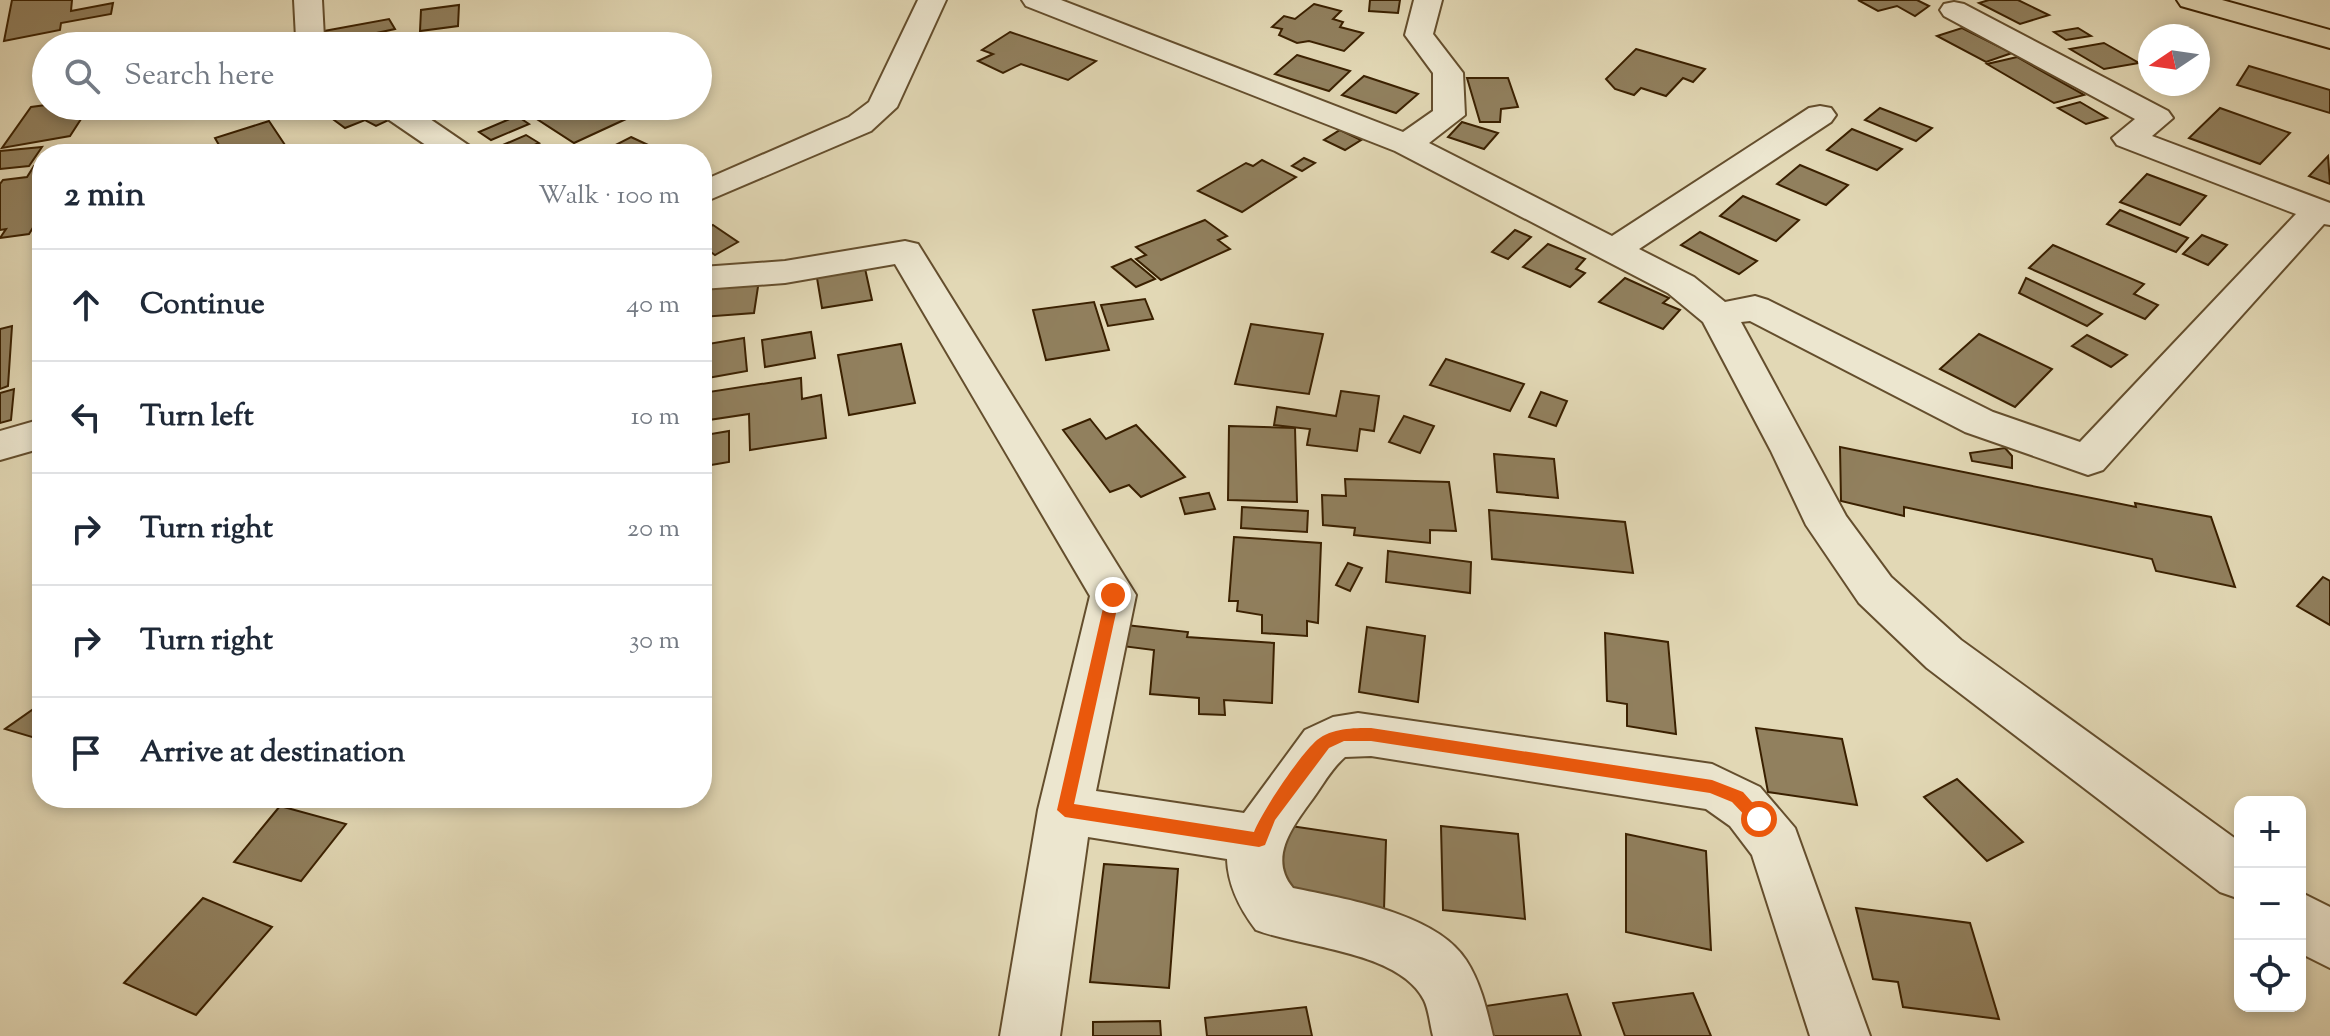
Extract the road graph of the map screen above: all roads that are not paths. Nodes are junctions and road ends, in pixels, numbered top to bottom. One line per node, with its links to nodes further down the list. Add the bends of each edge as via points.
1 (308, 0): 7 (street)
2 (932, 0): 13 (street, via 882,107 860,124)
3 (1036, 0): 12 (street)
4 (1428, 0): 12 (street, via 1419,35 1448,73 1449,115)
5 (2191, 0): 8 (main road)
6 (1954, 10): 14 (street, via 2157,118 2128,138)
7 (310, 32)
8 (2330, 39)
9 (1820, 115): 15 (street)
10 (410, 120): 11 (street)
11 (445, 144)
12 (1406, 144): 15 (street)
13 (712, 189)
14 (2324, 213): 17 (street, via 2088,460 1979,422 1755,308)
15 (1612, 251): 17 (street, via 1681,285)
16 (712, 277): 20 (street, via 785,272 905,252 1113,595)
17 (1718, 315): 22 (street, via 1828,525 1875,590 1944,654)
18 (32, 436): 19 (street)
19 (0, 446)
20 (1065, 810): 21 (street); 25 (street)
21 (1259, 840): 26 (street, via 1253,878 1263,899 1276,911 1392,940 1425,959 1443,975 1454,996); 27 (street, via 1268,816 1323,744 1343,735 1371,734 1712,787 1737,797 1776,845)
22 (2234, 870)
23 (2306, 923): 24 (street)
24 (2330, 941)
25 (1030, 1036)
26 (1463, 1036)
27 (1840, 1036)

